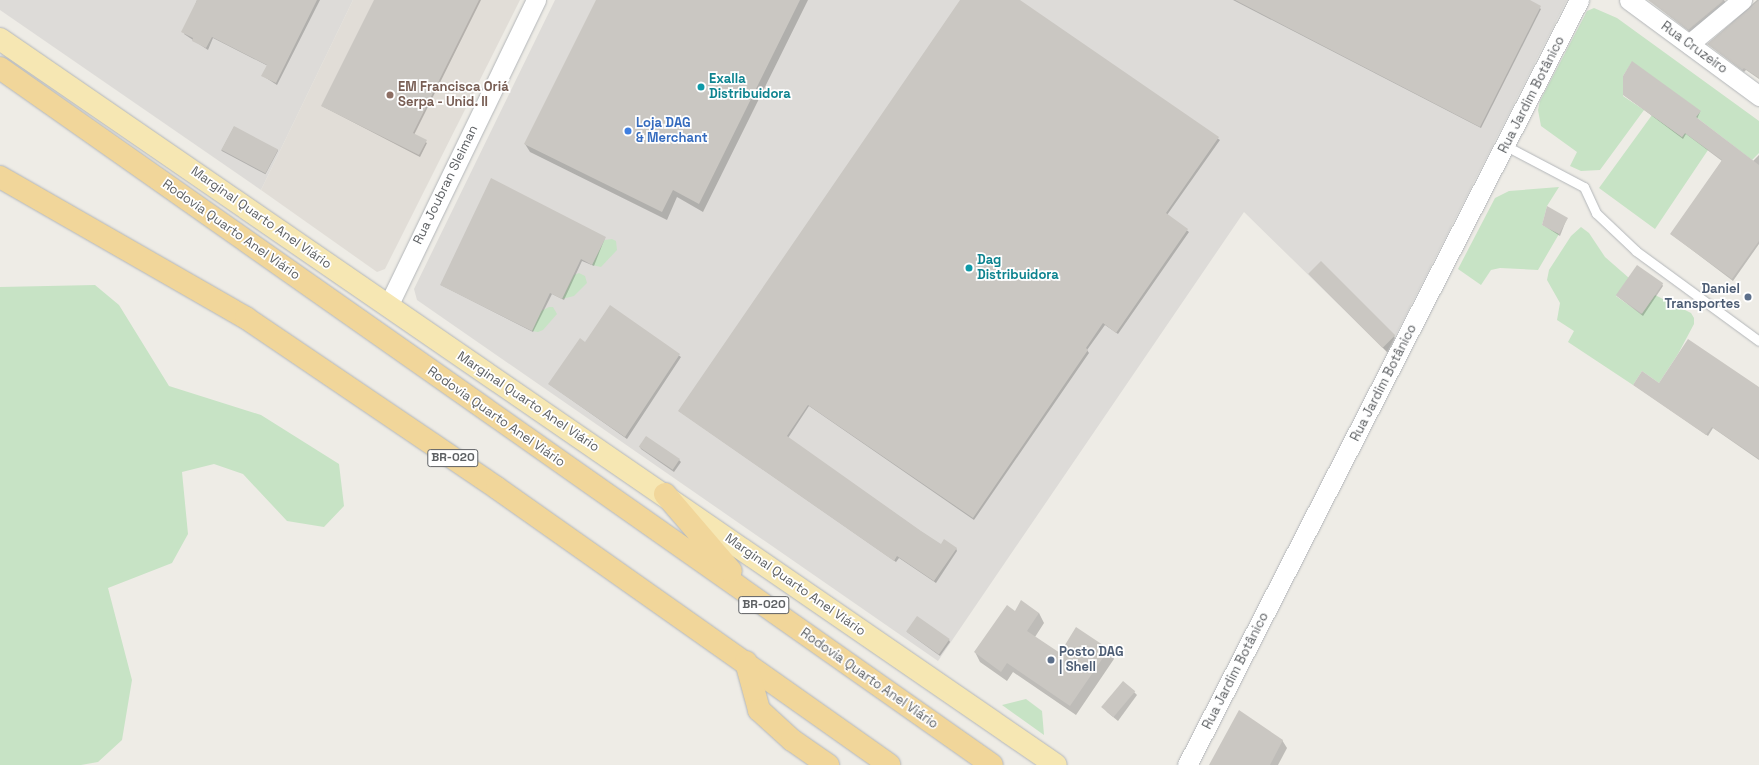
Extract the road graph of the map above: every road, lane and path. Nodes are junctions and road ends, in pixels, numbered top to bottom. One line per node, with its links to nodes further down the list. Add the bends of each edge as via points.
1 (536, 0): 11 (street, Rua Joubran Sleiman)
2 (1580, 0): 9 (street, Rua Jardim Botânico)
3 (1629, 0): 6 (street, Rua Cruzeiro)
4 (1742, 0): 6 (street)
5 (0, 38): 11 (main road, Marginal Quarto Anel Viário / BR-020)
6 (1689, 44): 8 (street, Rua Cruzeiro)
7 (0, 68): 14 (highway, Rodovia Quarto Anel Viário / BR-020)
8 (1759, 96)
9 (1506, 146): 12 (lane, via 1584,187 1596,213 1636,252); 20 (street, Rua Jardim Botânico)
10 (0, 177): 15 (highway, BR-020, via 246,318)
11 (388, 306): 13 (main road, Marginal Quarto Anel Viário / BR-020)
12 (1759, 341)
13 (665, 494): 14 (highway); 19 (main road, Marginal Quarto Anel Viário / BR-020)
14 (759, 601): 18 (highway, Rodovia Quarto Anel Viário / BR-020)
15 (746, 662): 16 (highway, via 759,710 792,740); 17 (highway, BR-020)
16 (828, 765)
17 (889, 765)
18 (992, 765)
19 (1056, 765)
20 (1187, 765)

